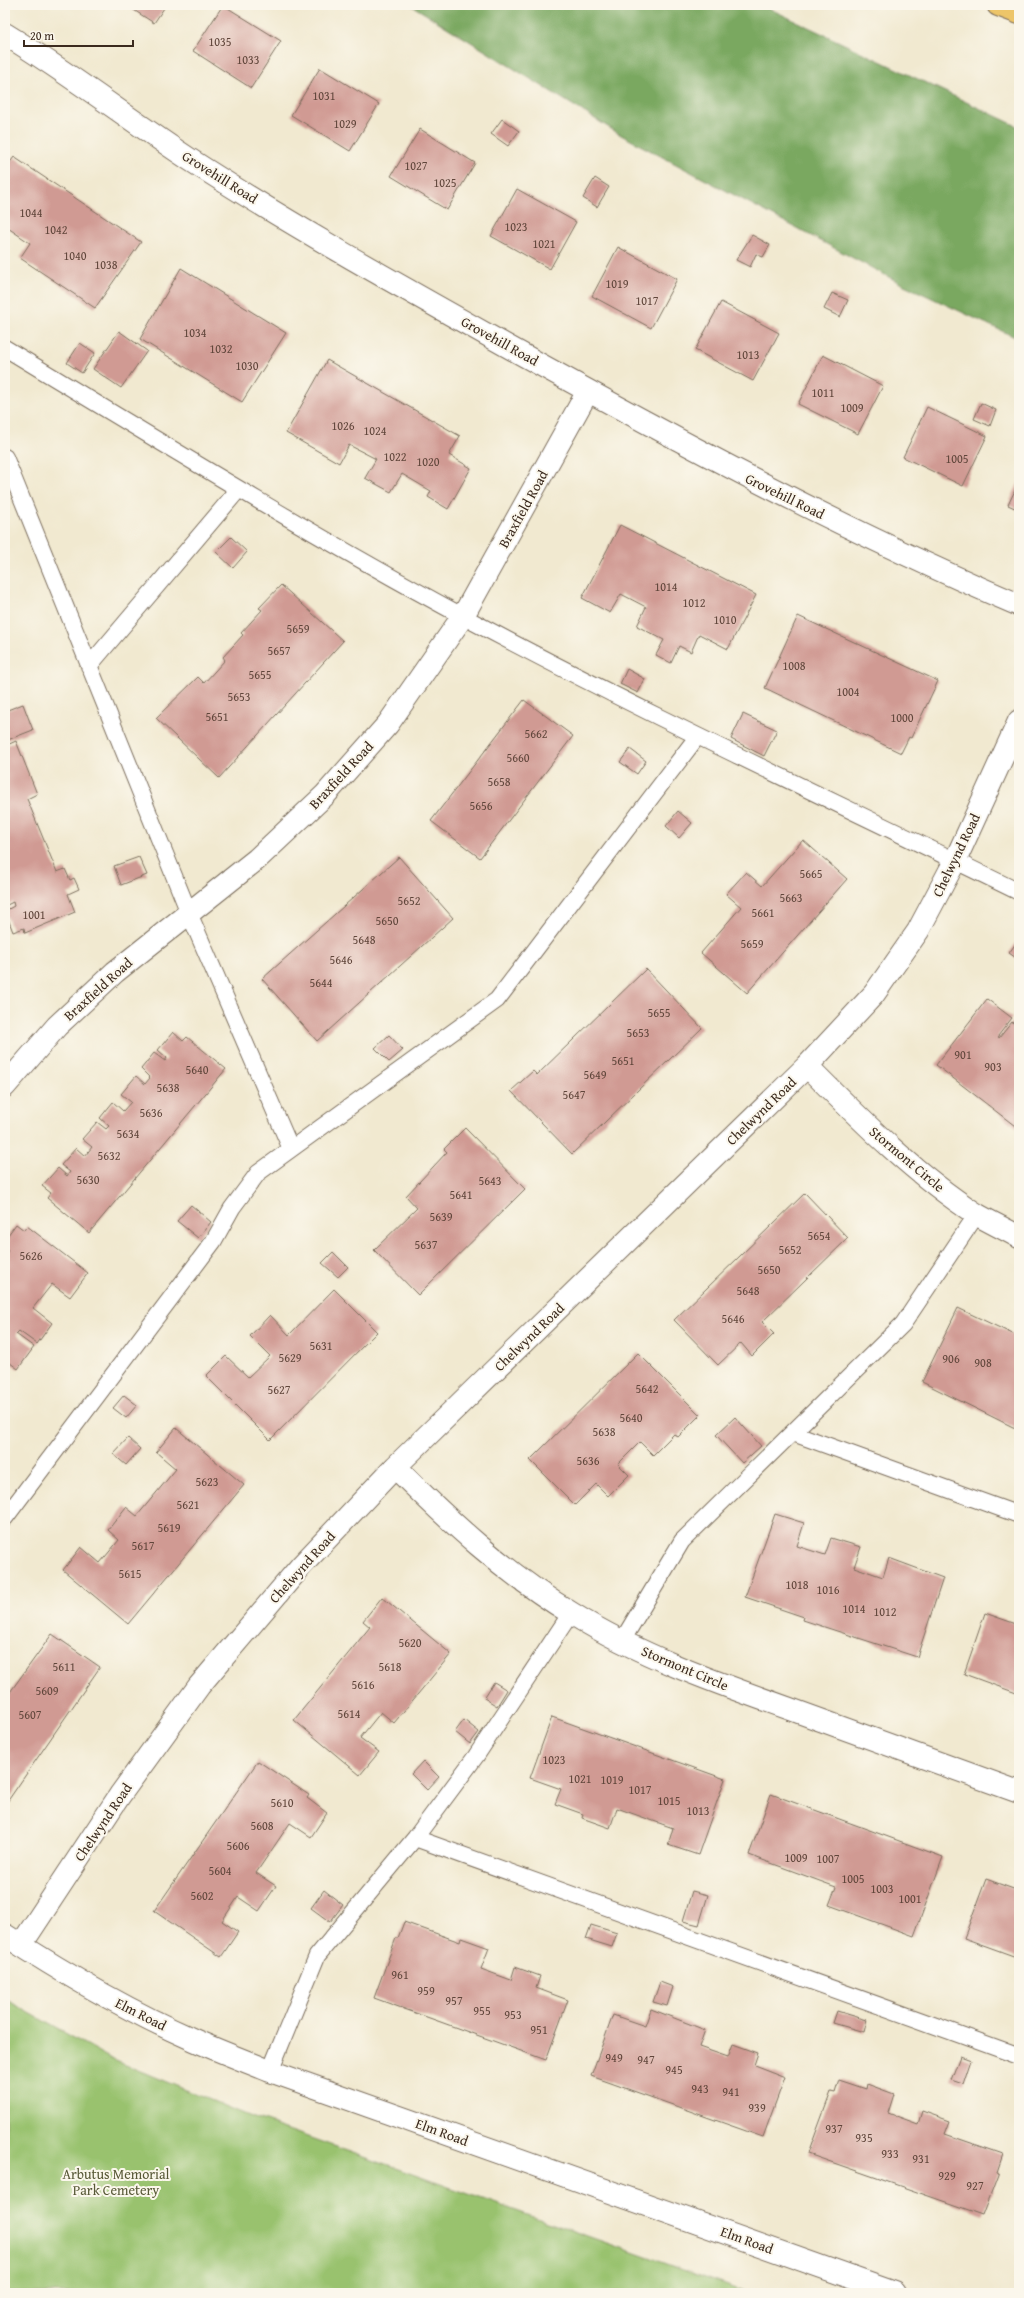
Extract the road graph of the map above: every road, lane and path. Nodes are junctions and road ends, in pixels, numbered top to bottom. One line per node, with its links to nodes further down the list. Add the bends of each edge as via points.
1 (998, 5): 2 (highway)
2 (1019, 13)
3 (5, 34): 5 (street, Grovehill Road, via 59,67 189,159 347,256)
4 (5, 348): 7 (lane)
5 (588, 391): 8 (street, Grovehill Road, via 746,477 935,569); 9 (street, Braxfield Road)
6 (5, 457): 10 (lane)
7 (239, 489): 9 (lane); 10 (lane)
8 (1019, 605)
9 (463, 616): 12 (lane); 15 (street, Braxfield Road, via 388,724 325,795 257,859)
10 (89, 666): 15 (lane)
11 (1019, 721): 13 (street, Chelwynd Road)
12 (697, 737): 13 (lane); 18 (lane, via 497,1000)
13 (955, 861): 14 (lane); 16 (street, Chelwynd Road, via 918,931 874,994)
14 (1019, 892)
15 (189, 913): 17 (street, Braxfield Road, via 115,972 57,1026); 18 (lane)
16 (807, 1066): 19 (street, Stormont Circle, via 898,1154); 22 (street, Chelwynd Road)
17 (5, 1086)
18 (291, 1149): 24 (lane, via 258,1173 232,1208 213,1242)
19 (977, 1214): 20 (street, Stormont Circle); 21 (lane, via 903,1324)
20 (1019, 1237)
21 (793, 1433): 23 (lane); 26 (lane, via 682,1541)
22 (395, 1467): 25 (street, Stormont Circle, via 450,1522 511,1572); 29 (street, Chelwynd Road, via 301,1566 200,1686)
23 (1019, 1515)
24 (5, 1518)
25 (571, 1613): 26 (street, Stormont Circle); 28 (lane, via 476,1756)
26 (622, 1641): 27 (street, Stormont Circle, via 688,1672)
27 (1019, 1792)
28 (415, 1838): 30 (lane); 31 (lane, via 317,1956)
29 (13, 1940): 31 (street, Elm Road, via 78,1982 140,2014 194,2040)
30 (1019, 2056)
31 (270, 2071): 32 (street, Elm Road)
32 (895, 2293)

